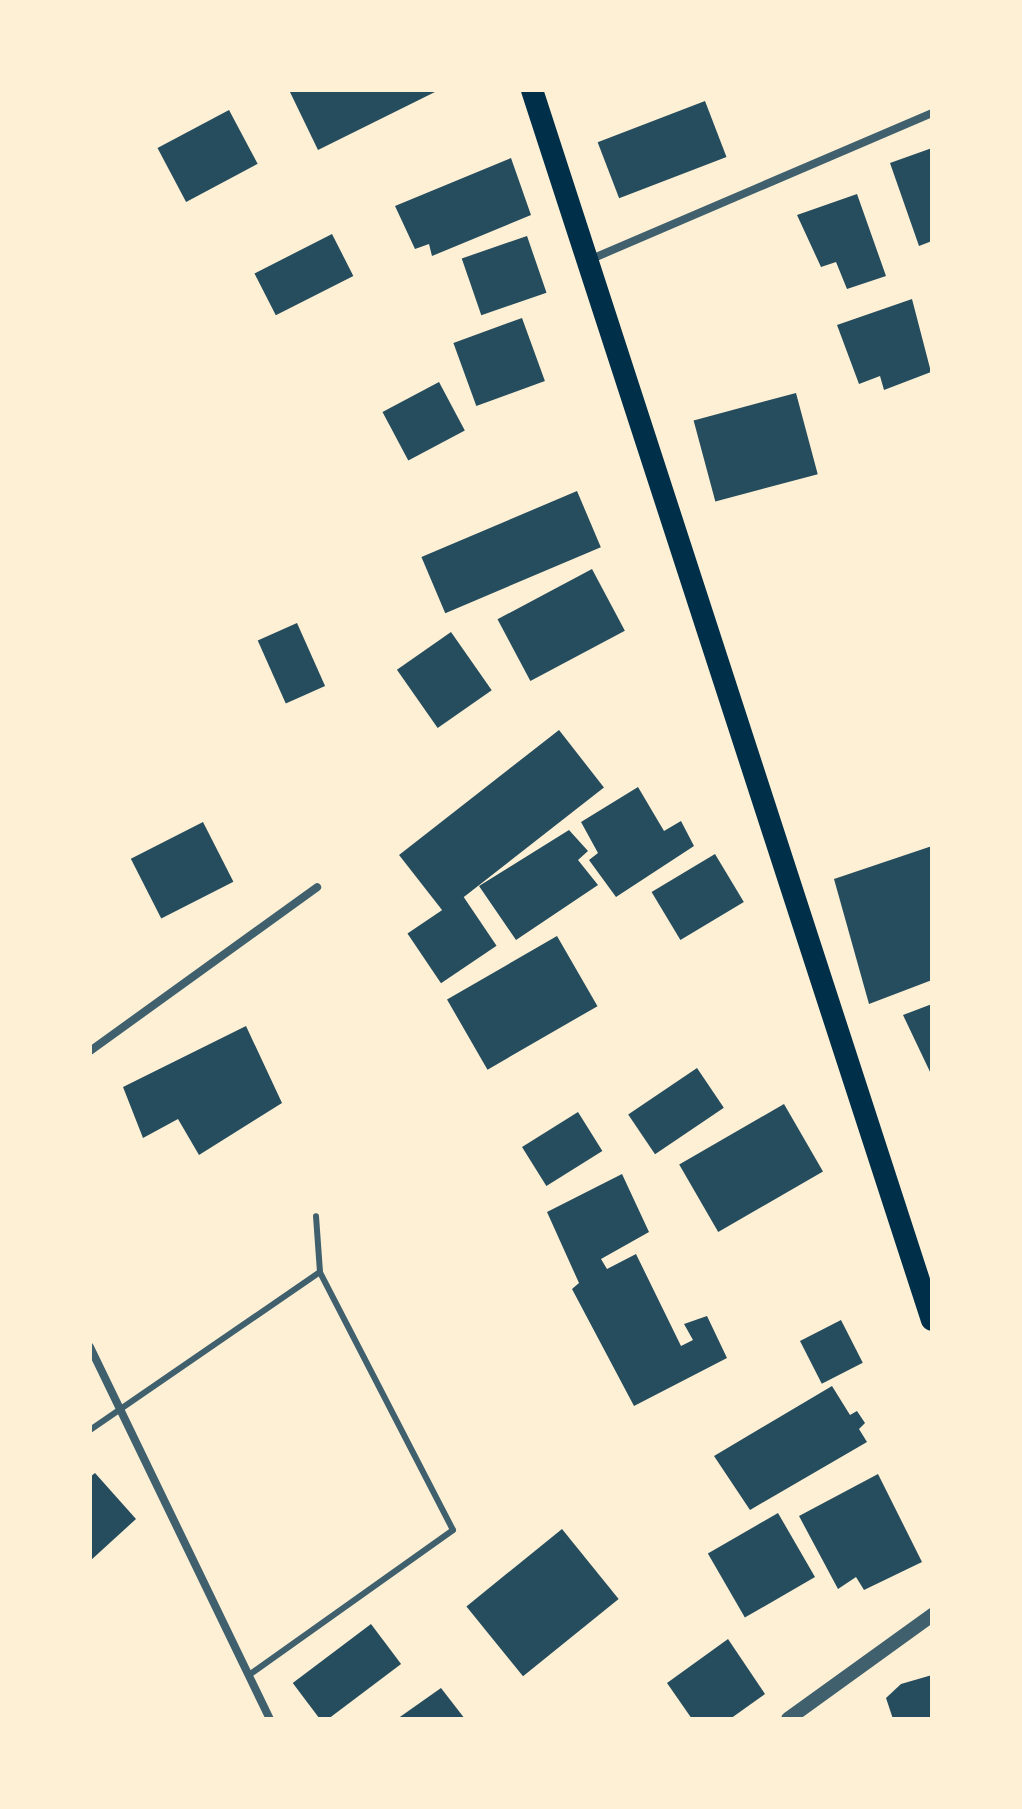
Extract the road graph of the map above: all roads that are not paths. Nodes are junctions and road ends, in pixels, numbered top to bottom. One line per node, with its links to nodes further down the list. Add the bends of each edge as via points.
1 (532, 90): 3 (highway)
2 (932, 113): 3 (street)
3 (589, 260): 8 (highway)
4 (317, 887): 5 (street)
5 (90, 1051)
6 (316, 1216): 7 (lane)
7 (320, 1272): 10 (lane); 13 (lane, via 453,1530)
8 (932, 1320)
9 (90, 1347): 10 (street)
10 (120, 1409): 11 (lane); 13 (street)
11 (90, 1430)
12 (932, 1615): 15 (street)
13 (249, 1675): 14 (street)
14 (270, 1719)
15 (788, 1719)

